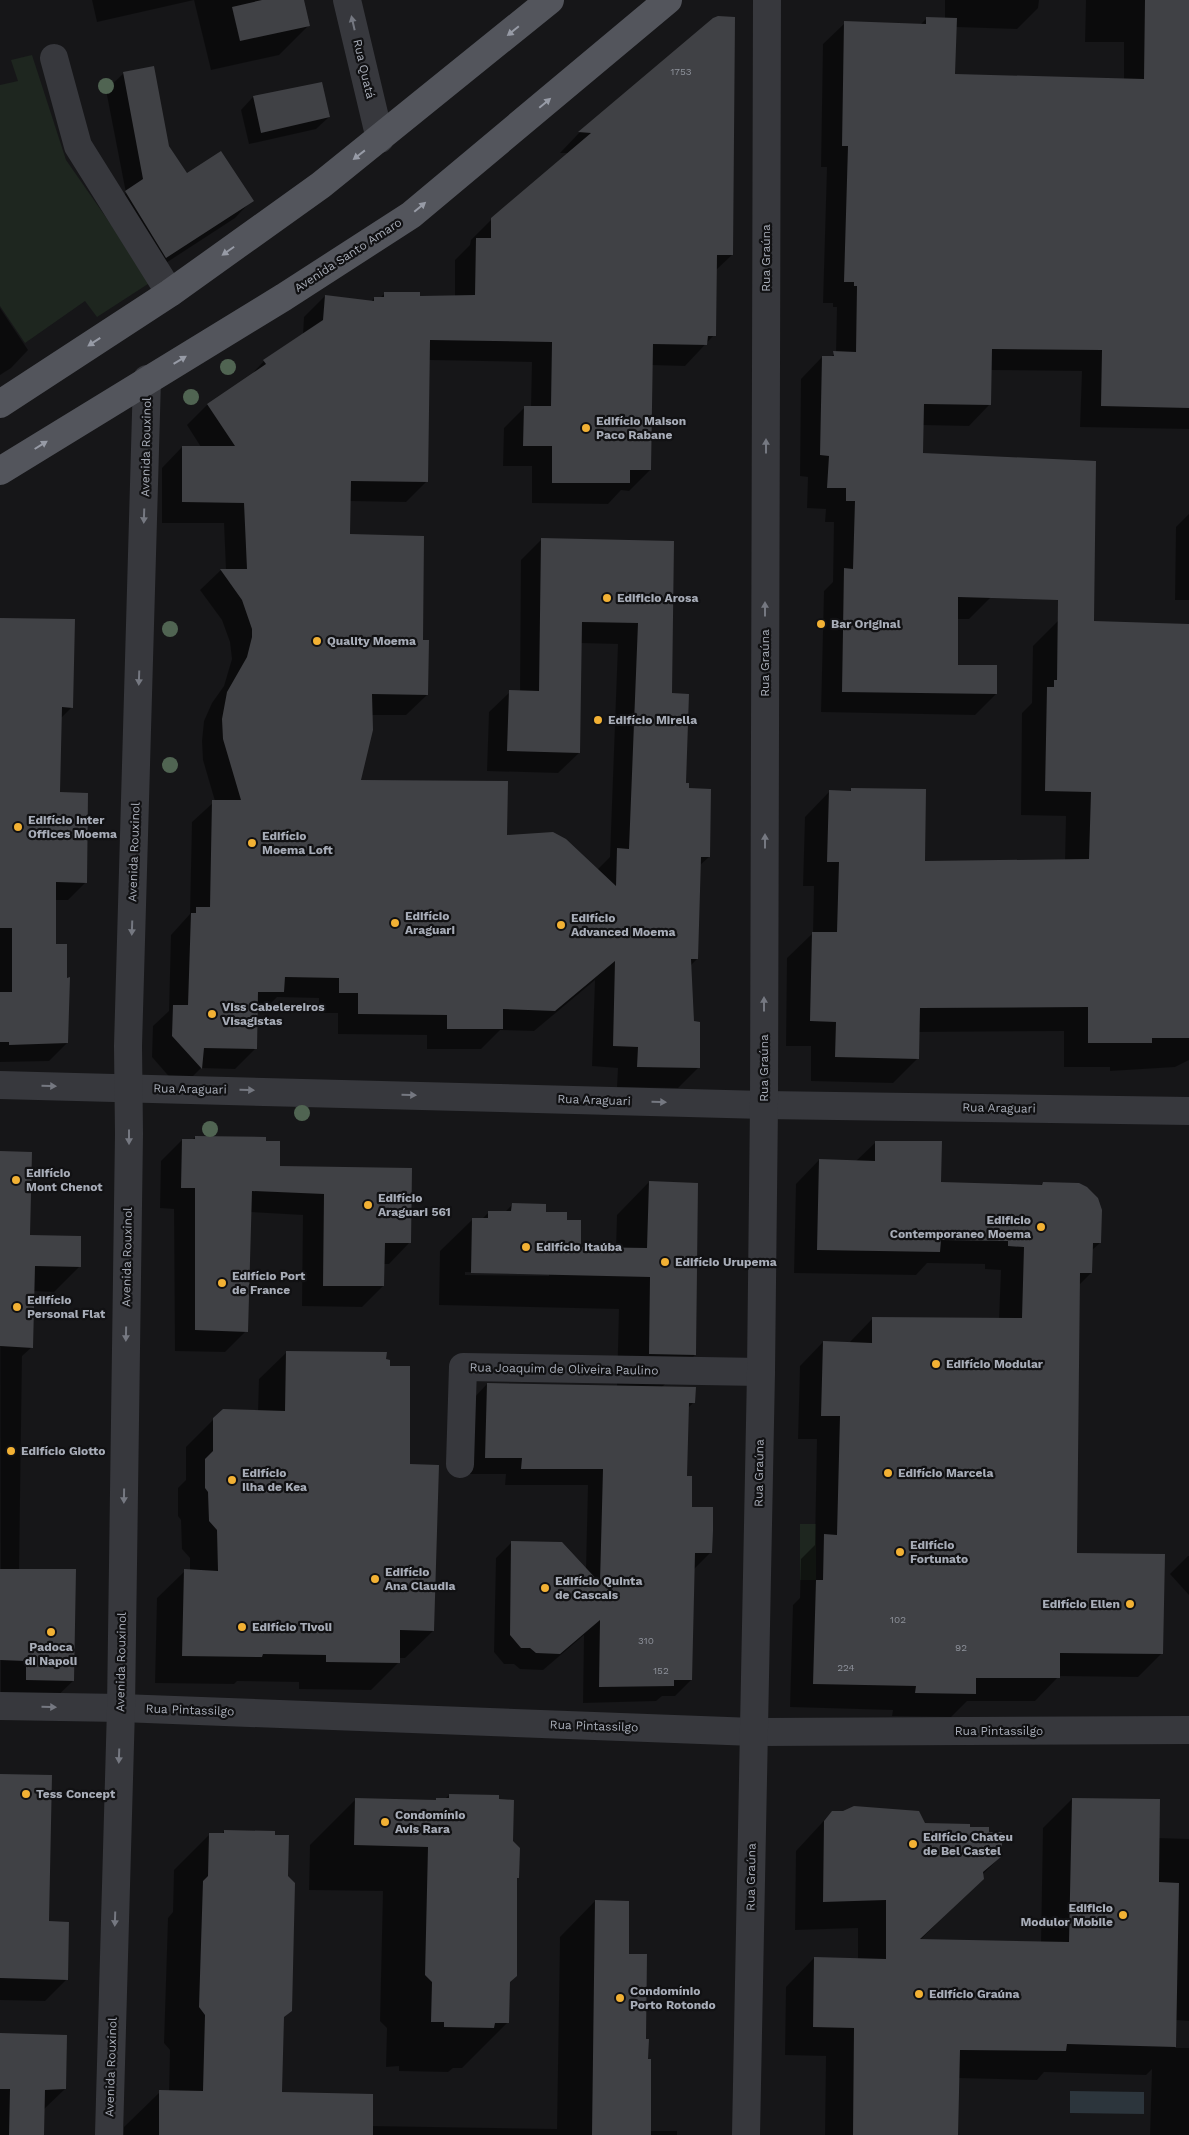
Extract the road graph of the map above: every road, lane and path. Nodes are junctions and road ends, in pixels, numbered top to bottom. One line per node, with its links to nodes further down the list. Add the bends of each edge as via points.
1 (347, 0): 6 (street, Rua Quatá, one-way to 1)
2 (550, 0): 6 (main road, one-way to 6)
3 (668, 0): 8 (main road, Avenida Santo Amaro, one-way to 3, via 284,297 411,214)
4 (767, 0): 13 (street, Rua Graúna, one-way to 4)
5 (54, 58): 7 (street, via 78,146)
6 (380, 139): 7 (main road, one-way to 7, via 321,186)
7 (170, 293): 9 (main road, one-way to 9)
8 (147, 380): 10 (main road, Avenida Santo Amaro, one-way to 8); 12 (street, Avenida Rouxinol, one-way to 12)
9 (0, 404)
10 (0, 471)
11 (0, 1085): 12 (street, Rua Araguari, one-way to 12)
12 (128, 1088): 13 (street, Rua Araguari, one-way to 13); 18 (street, Avenida Rouxinol, one-way to 18)
13 (764, 1105): 14 (street, Rua Araguari); 15 (street, Rua Graúna)
14 (1189, 1111)
15 (761, 1372): 16 (street, Rua Joaquim de Oliveira Paulino, via 463,1367); 20 (street, Rua Graúna)
16 (460, 1464)
17 (0, 1706): 18 (street, Rua Pintassilgo, one-way to 18)
18 (121, 1708): 20 (street, Rua Pintassilgo); 21 (street, Avenida Rouxinol, one-way to 21)
19 (1189, 1730): 20 (street, Rua Pintassilgo)
20 (754, 1732): 22 (street, Rua Graúna)
21 (109, 2135)
22 (746, 2135)

